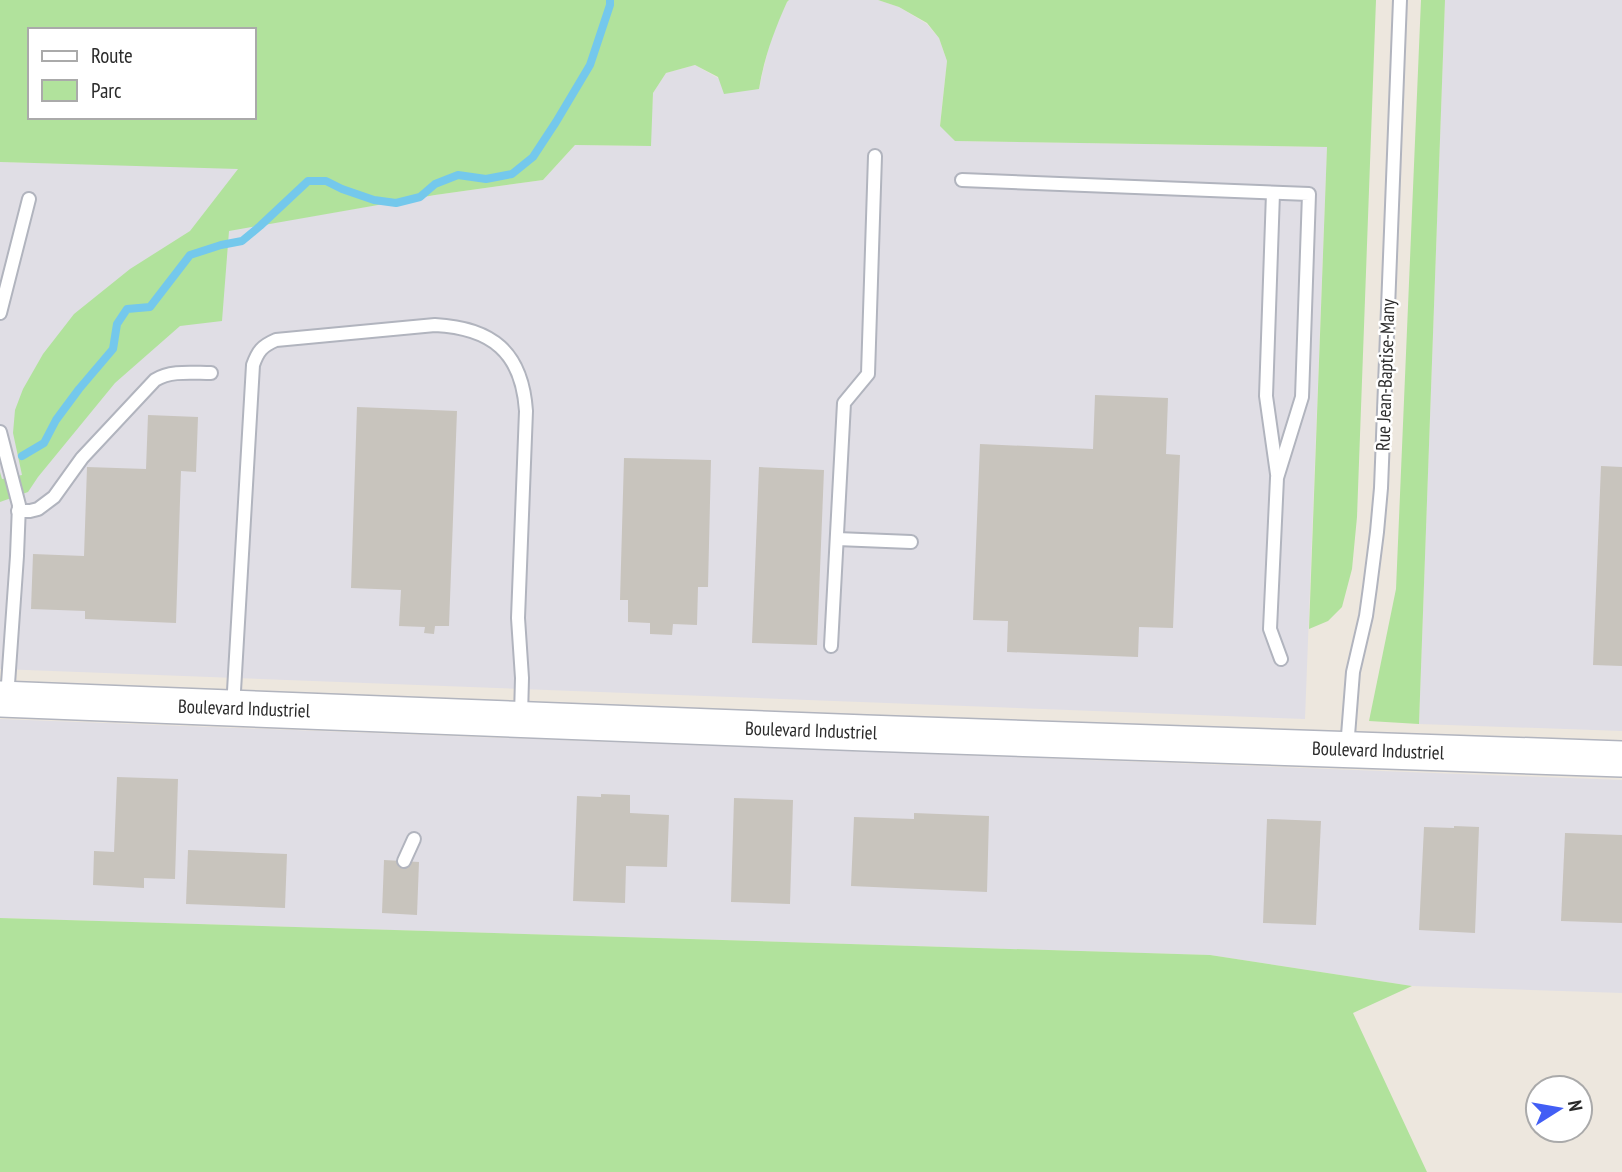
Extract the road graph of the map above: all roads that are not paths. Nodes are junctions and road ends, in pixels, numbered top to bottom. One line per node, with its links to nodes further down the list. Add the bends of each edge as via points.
1 (1400, 0): 18 (lane, Rue Jean-Baptise-Many, via 1379,510 1369,597 1353,672)
2 (875, 156): 11 (lane, via 868,374 844,403)
3 (962, 180): 4 (lane)
4 (1273, 193): 9 (lane, via 1266,396); 9 (lane, via 1309,194 1301,397)
5 (29, 199): 6 (lane)
6 (0, 313)
7 (211, 373): 10 (lane, via 174,373 155,380 82,458 54,497 38,509)
8 (0, 432): 10 (lane)
9 (1277, 478): 14 (lane, via 1270,629)
10 (18, 511): 15 (lane)
11 (837, 539): 12 (lane); 13 (lane)
12 (911, 542)
13 (831, 646)
14 (1281, 659)
15 (4, 699): 16 (street, Boulevard Industriel)
16 (233, 708): 17 (street, Boulevard Industriel); 17 (lane, via 257,353 276,340 435,325 488,337 517,367 523,385 526,411 518,618)
17 (521, 719): 18 (street, Boulevard Industriel)
18 (1347, 748): 19 (street, Boulevard Industriel)
19 (1622, 759)
20 (414, 839): 21 (lane)
21 (404, 861)

